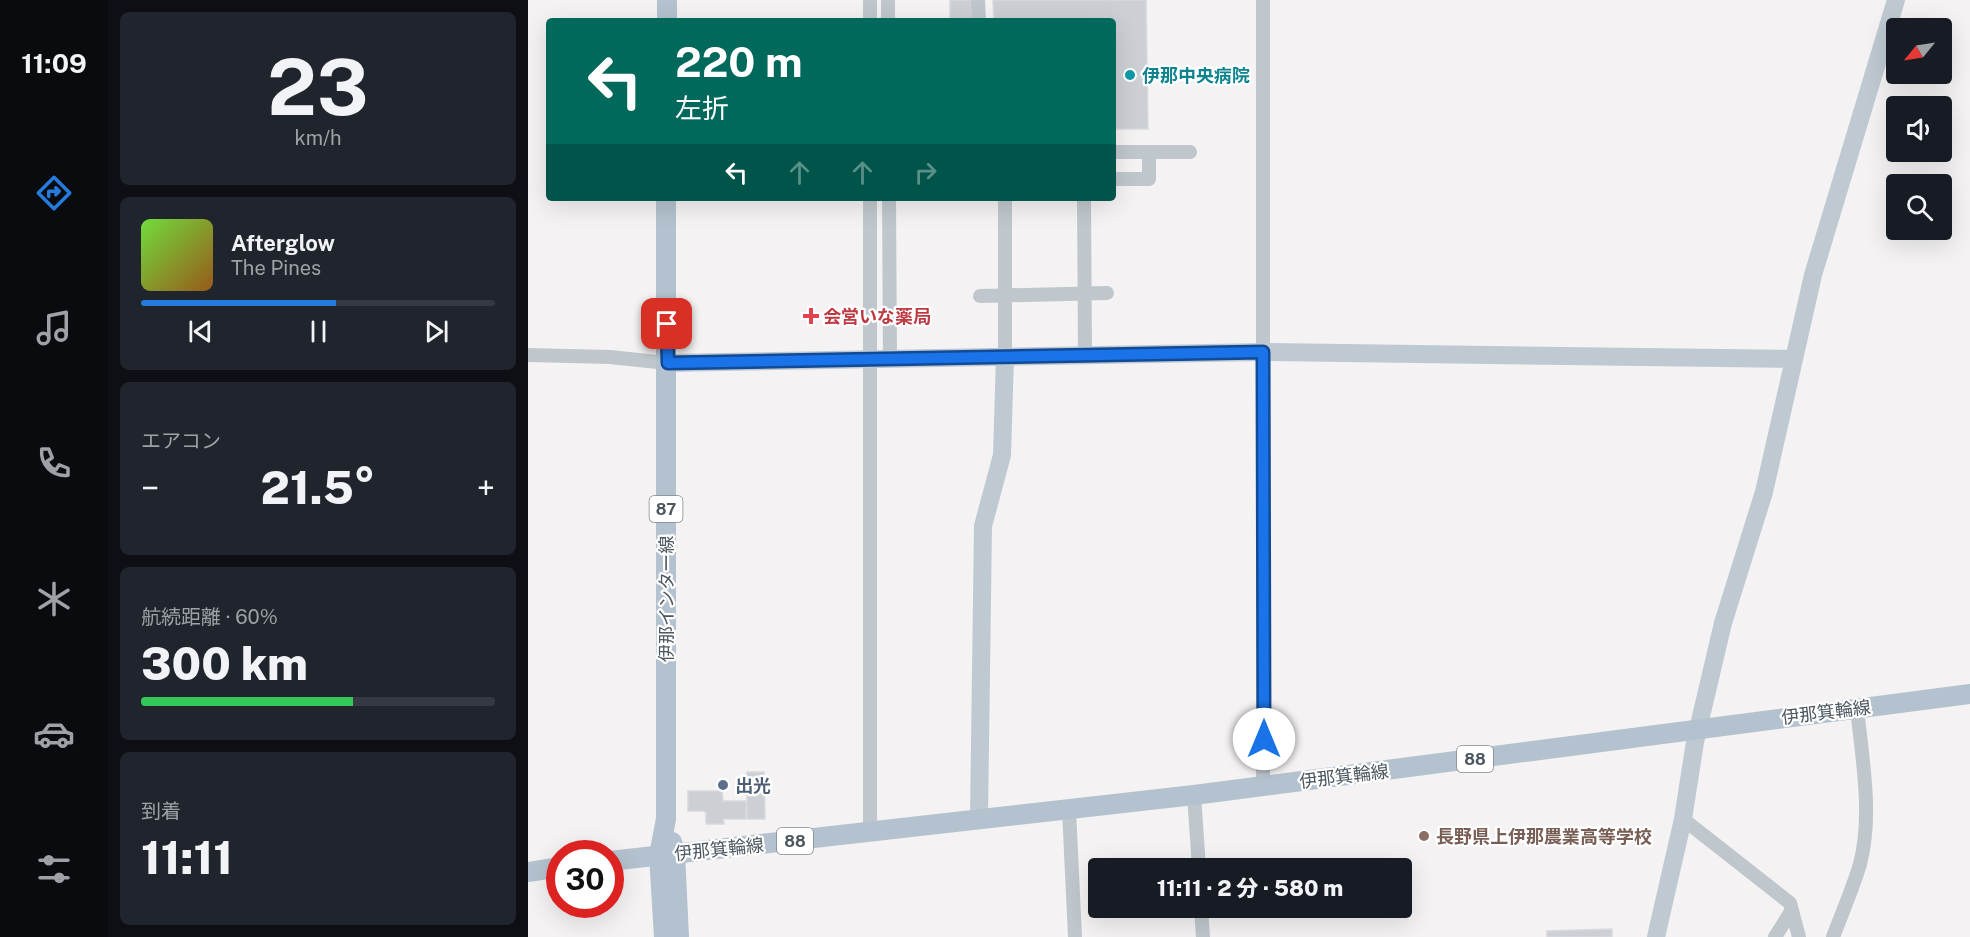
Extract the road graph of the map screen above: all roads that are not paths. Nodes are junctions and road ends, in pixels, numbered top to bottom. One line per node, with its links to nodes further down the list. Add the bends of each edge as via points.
1 (667, 0): 7 (main road)
2 (870, 0): 8 (street)
3 (888, 0): 9 (street)
4 (978, 0): 10 (street)
5 (1263, 0): 24 (street)
6 (1896, 0): 30 (street, via 1813,275)
7 (667, 18)
8 (870, 18)
9 (888, 18)
10 (978, 18)
11 (1116, 152): 12 (street)
12 (1149, 152): 13 (street); 14 (street, via 1149,179)
13 (1190, 152)
14 (1116, 179)
15 (666, 201): 31 (main road, 伊那インター線 / 87)
16 (870, 201): 28 (street)
17 (889, 201): 29 (street)
18 (1005, 201): 22 (street)
19 (1084, 201): 21 (street)
20 (1107, 293): 21 (street)
21 (1085, 294): 22 (street); 25 (street)
22 (1005, 295): 23 (street); 27 (street)
23 (980, 296)
24 (1263, 352): 25 (street); 30 (street); 35 (street)
25 (1085, 354): 27 (street)
26 (528, 356): 31 (street, via 610,357)
27 (1005, 357): 29 (street); 38 (street, via 1002,455 983,526)
28 (870, 359): 29 (street); 31 (street); 40 (street)
29 (890, 359)
30 (1792, 359): 34 (street, via 1764,492 1723,623)
31 (668, 363): 41 (main road, 伊那インター線 / 87)
32 (1970, 694): 33 (main road, 伊那箕輪線 / 88)
33 (1857, 708): 34 (main road, 伊那箕輪線 / 88); 55 (street, via 1865,799 1864,843)
34 (1699, 728): 35 (main road, 伊那箕輪線 / 88); 39 (street)
35 (1263, 785): 36 (main road, 伊那箕輪線 / 88)
36 (1194, 795): 37 (main road, 伊那箕輪線 / 88); 42 (street)
37 (1069, 810): 38 (main road, 伊那箕輪線 / 88); 50 (street)
38 (979, 818): 40 (main road, 伊那箕輪線 / 88)
39 (1683, 819): 46 (street, via 1790,903); 52 (street)
40 (870, 833): 41 (main road, 伊那箕輪線 / 88)
41 (667, 854): 43 (main road, 伊那箕輪線 / 88); 48 (main road, 伊那インター線 / 87); 49 (main road, 伊那インター線 / 87)
42 (1198, 858)
43 (624, 859)
44 (546, 869): 45 (main road)
45 (528, 872)
46 (1792, 910): 53 (street); 54 (street)
47 (1202, 918): 51 (street)
48 (664, 937)
49 (679, 937)
50 (1075, 937)
51 (1203, 937)
52 (1656, 937)
53 (1775, 937)
54 (1799, 937)
55 (1833, 937)

